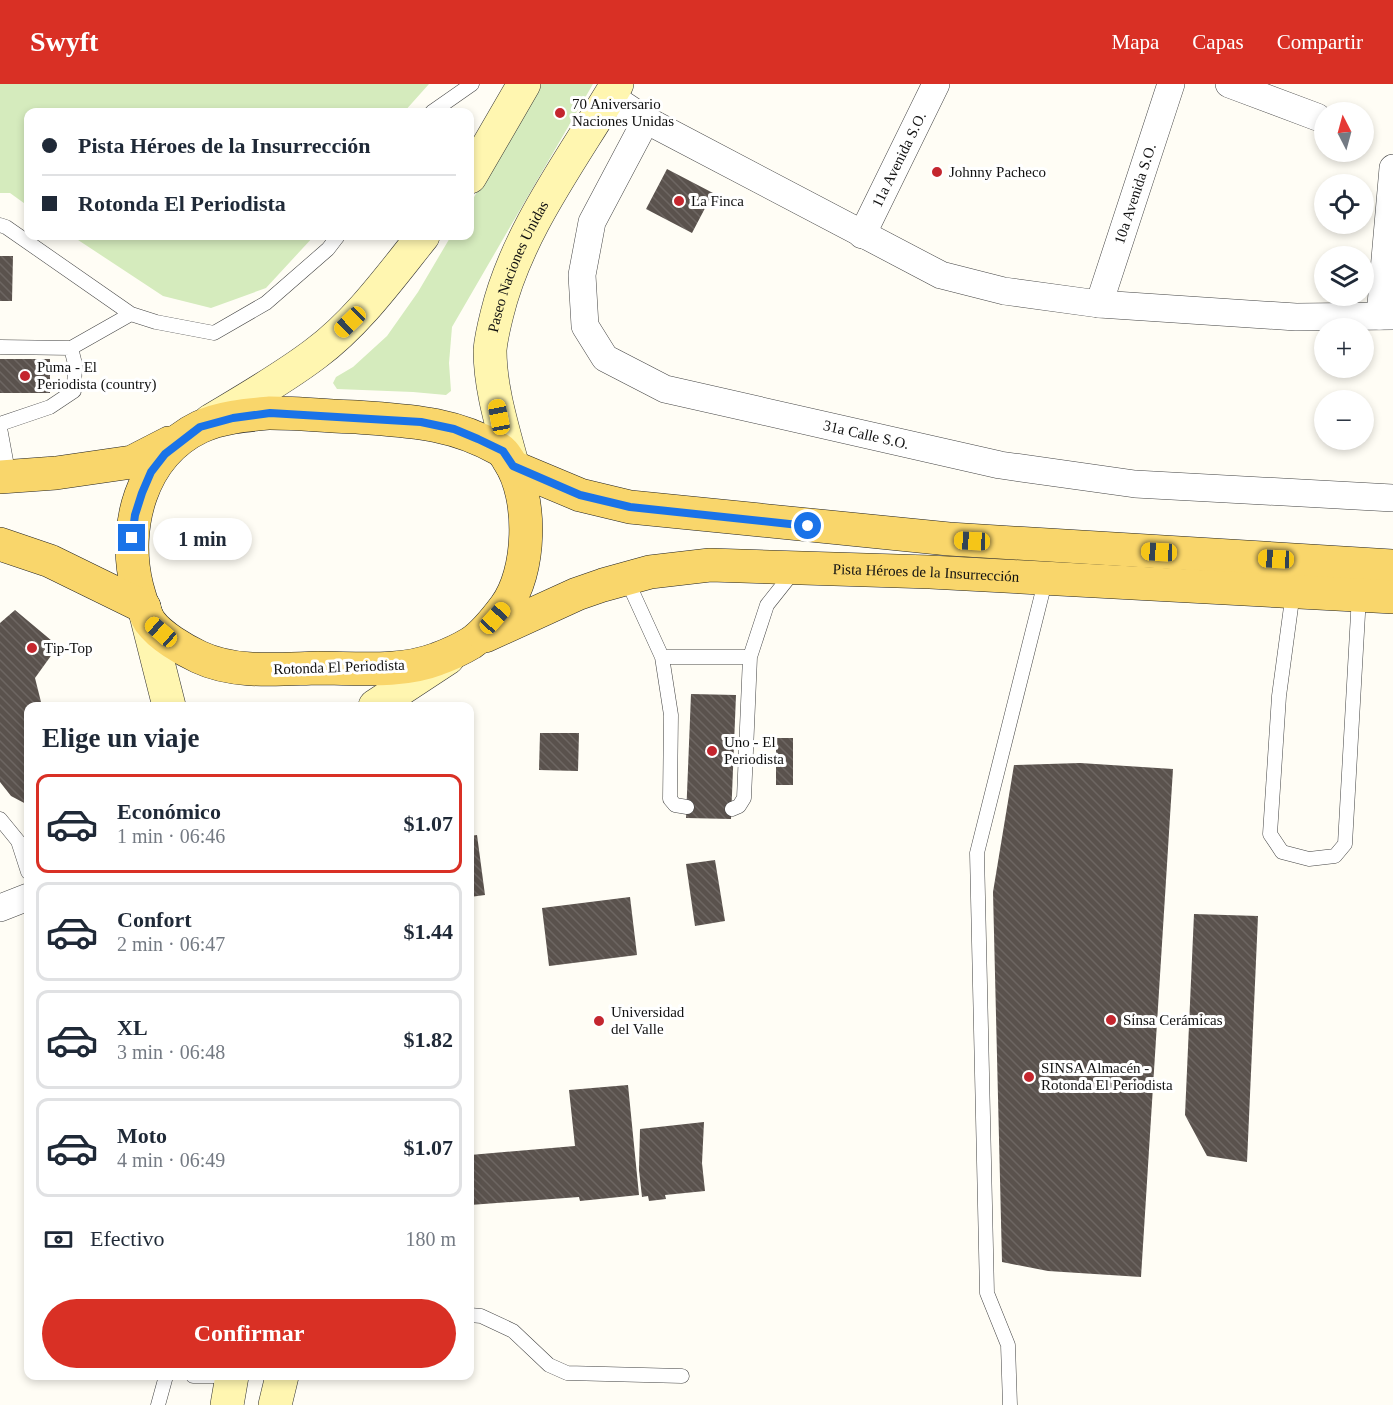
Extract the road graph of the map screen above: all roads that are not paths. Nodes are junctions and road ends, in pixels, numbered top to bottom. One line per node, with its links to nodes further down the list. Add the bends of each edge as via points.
1 (472, 84): 7 (lane)
2 (524, 84): 11 (main road)
3 (936, 84): 13 (street, 11a Avenida S.O.)
4 (1171, 84): 18 (street, 10a Avenida S.O.)
5 (1229, 84): 8 (street)
6 (614, 90): 9 (street); 25 (main road, Paseo Naciones Unidas, via 548,196 515,259 499,304 490,350 499,417)
7 (438, 108)
8 (1314, 116)
9 (646, 120): 13 (street); 27 (street, 31a Calle S.O., via 592,222 582,275 585,326 605,358 665,389 1000,465 1135,484)
10 (1393, 168): 20 (street)
11 (474, 170)
12 (0, 225): 14 (lane)
13 (862, 234): 18 (street, via 941,275 1004,291)
14 (24, 240)
15 (25, 240): 19 (lane)
16 (335, 240): 19 (lane, via 266,303 214,333)
17 (420, 240): 24 (main road, via 366,307 334,338 289,372)
18 (1099, 304): 20 (street, via 1296,317)
19 (131, 314): 22 (lane)
20 (1387, 316)
21 (0, 347): 22 (lane)
22 (71, 348): 23 (lane, via 74,391 50,407)
23 (0, 426): 26 (lane)
24 (200, 427): 25 (main road, Rotonda El Periodista, via 270,413 421,422 478,439 503,451); 26 (main road, via 132,462); 36 (main road, Rotonda El Periodista, via 165,454 151,472 138,502 132,548)
25 (513, 466): 29 (main road, via 580,495 642,508 948,539); 37 (main road, Rotonda El Periodista, via 525,504 524,559 506,606)
26 (5, 477)
27 (1393, 498)
28 (0, 544): 36 (main road, via 50,561)
29 (1393, 566)
30 (796, 568): 31 (main road, Pista Héroes de la Insurrección, via 694,566); 32 (main road, Pista Héroes de la Insurrección); 39 (lane, via 767,605)
31 (626, 578): 37 (main road, Pista Héroes de la Insurrección, via 577,594); 38 (lane)
32 (1046, 578): 33 (main road, Pista Héroes de la Insurrección); 56 (lane, via 976,853 987,1293 1008,1345)
33 (1293, 592): 34 (main road, Pista Héroes de la Insurrección); 34 (lane, via 1279,696 1270,834 1282,852 1310,859 1335,856 1345,844)
34 (1359, 595): 35 (main road, Pista Héroes de la Insurrección)
35 (1393, 597)
36 (144, 607): 37 (main road, Rotonda El Periodista, via 150,622 171,641 202,658 231,666 386,668 434,660); 40 (main road)
37 (473, 642): 41 (main road)
38 (662, 657): 39 (lane); 42 (lane, via 671,715 670,799 675,805)
39 (750, 657): 43 (lane, via 744,798)
40 (168, 702)
41 (381, 702)
42 (687, 807)
43 (732, 809)
44 (0, 819): 45 (lane, via 18,841)
45 (24, 860)
46 (24, 899): 47 (street)
47 (0, 908)
48 (474, 1315): 49 (lane, via 513,1331 549,1365 567,1373)
49 (682, 1376)
50 (165, 1380): 54 (lane)
51 (208, 1380): 53 (lane)
52 (281, 1380): 55 (main road)
53 (231, 1386)
54 (158, 1405)
55 (275, 1405)
56 (1010, 1405)

